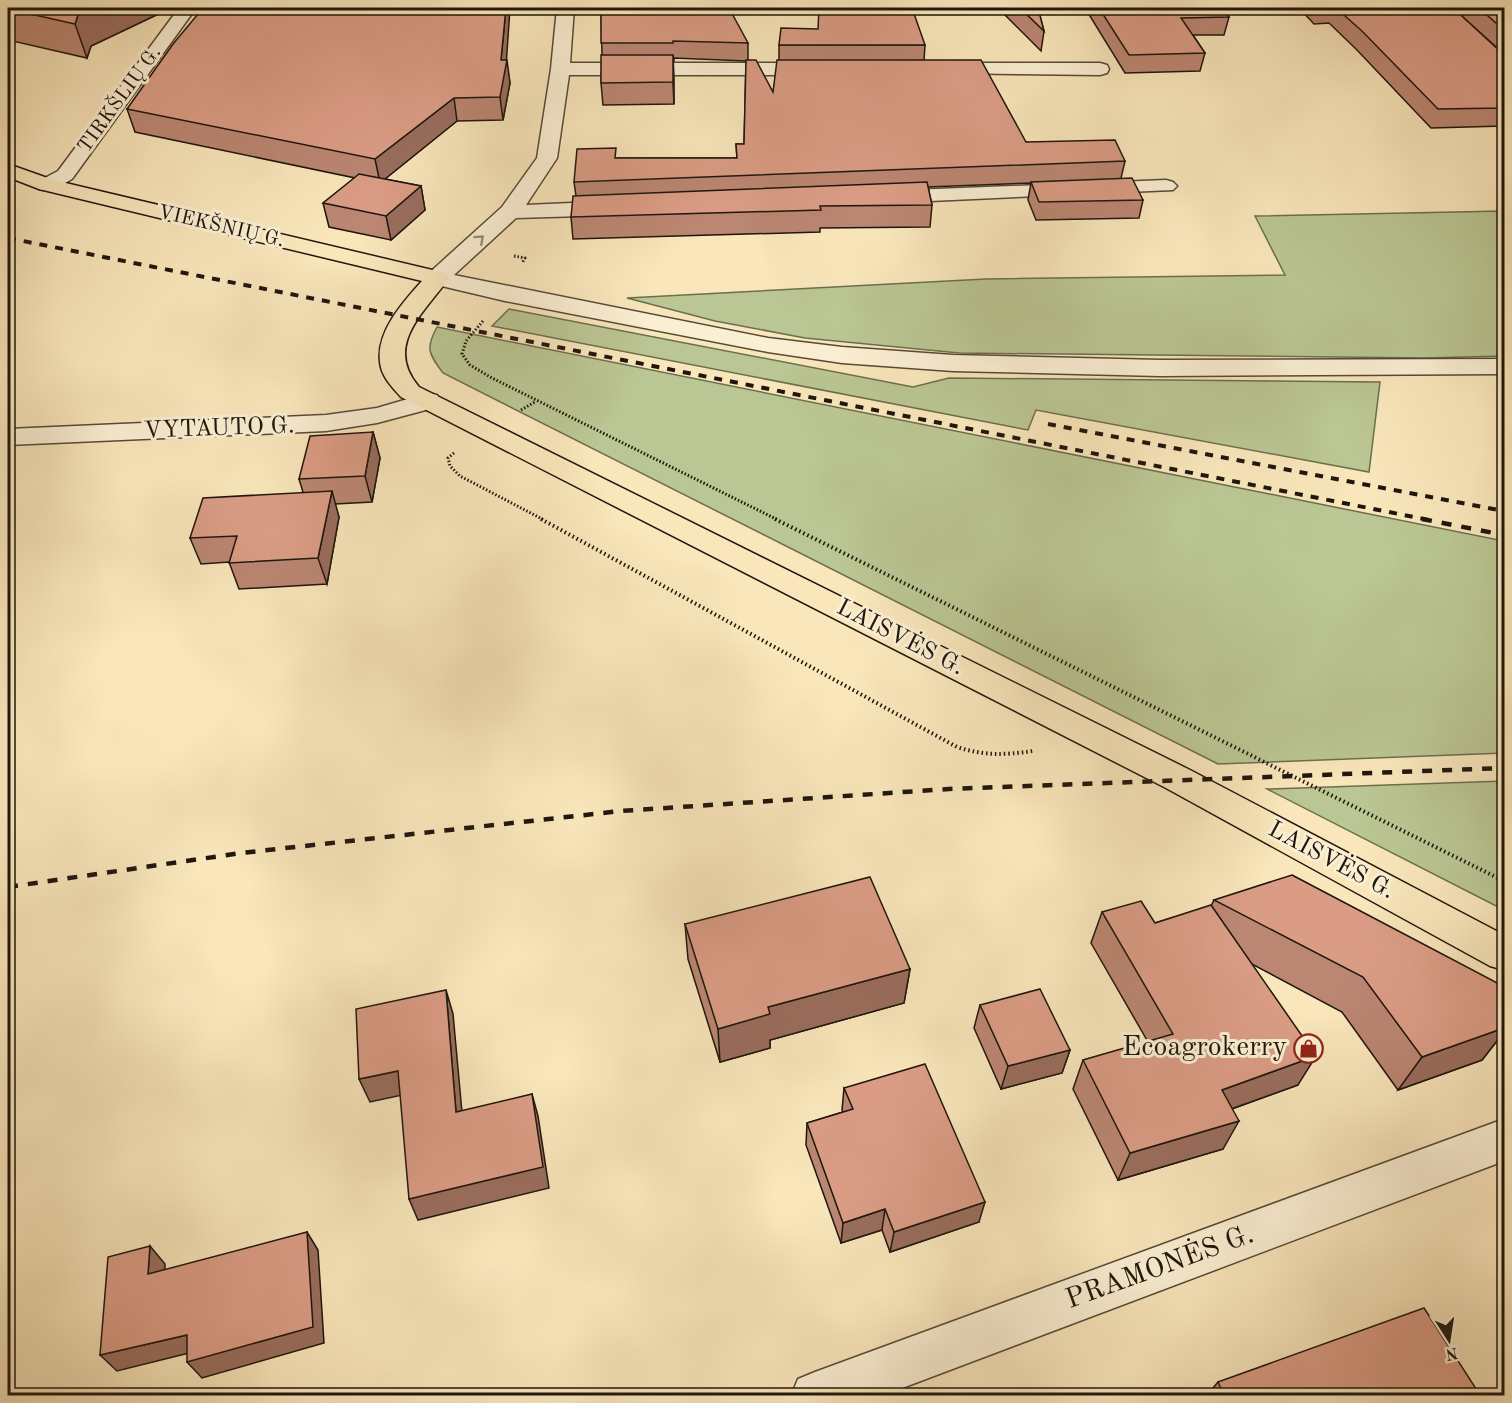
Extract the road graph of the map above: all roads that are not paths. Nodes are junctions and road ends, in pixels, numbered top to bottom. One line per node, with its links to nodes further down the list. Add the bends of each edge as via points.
1 (187, 8): 8 (street, TIRKŠLIŲ G., via 75,162 64,175)
2 (565, 8): 3 (street)
3 (560, 69): 4 (street); 12 (street, via 547,158)
4 (841, 69)
5 (924, 69): 6 (street)
6 (1100, 69)
7 (8, 170): 8 (main road, VIEKŠNIŲ G.)
8 (46, 185): 13 (main road, VIEKŠNIŲ G.)
9 (1166, 186): 10 (street)
10 (867, 198)
11 (641, 207): 12 (street)
12 (510, 212): 13 (street, one-way to 12)
13 (437, 278): 14 (street, via 768,345 864,357 1160,368); 15 (main road, LAISVĖS G., via 405,315 394,339 391,363 398,381)
14 (1504, 367)
15 (428, 402): 16 (street, VYTAUTO G., via 368,419 316,425); 17 (main road, LAISVĖS G., via 1168,774)
16 (8, 437)
17 (1504, 954)
18 (1504, 1140): 19 (street, PRAMONĖS G.)
19 (815, 1395)

